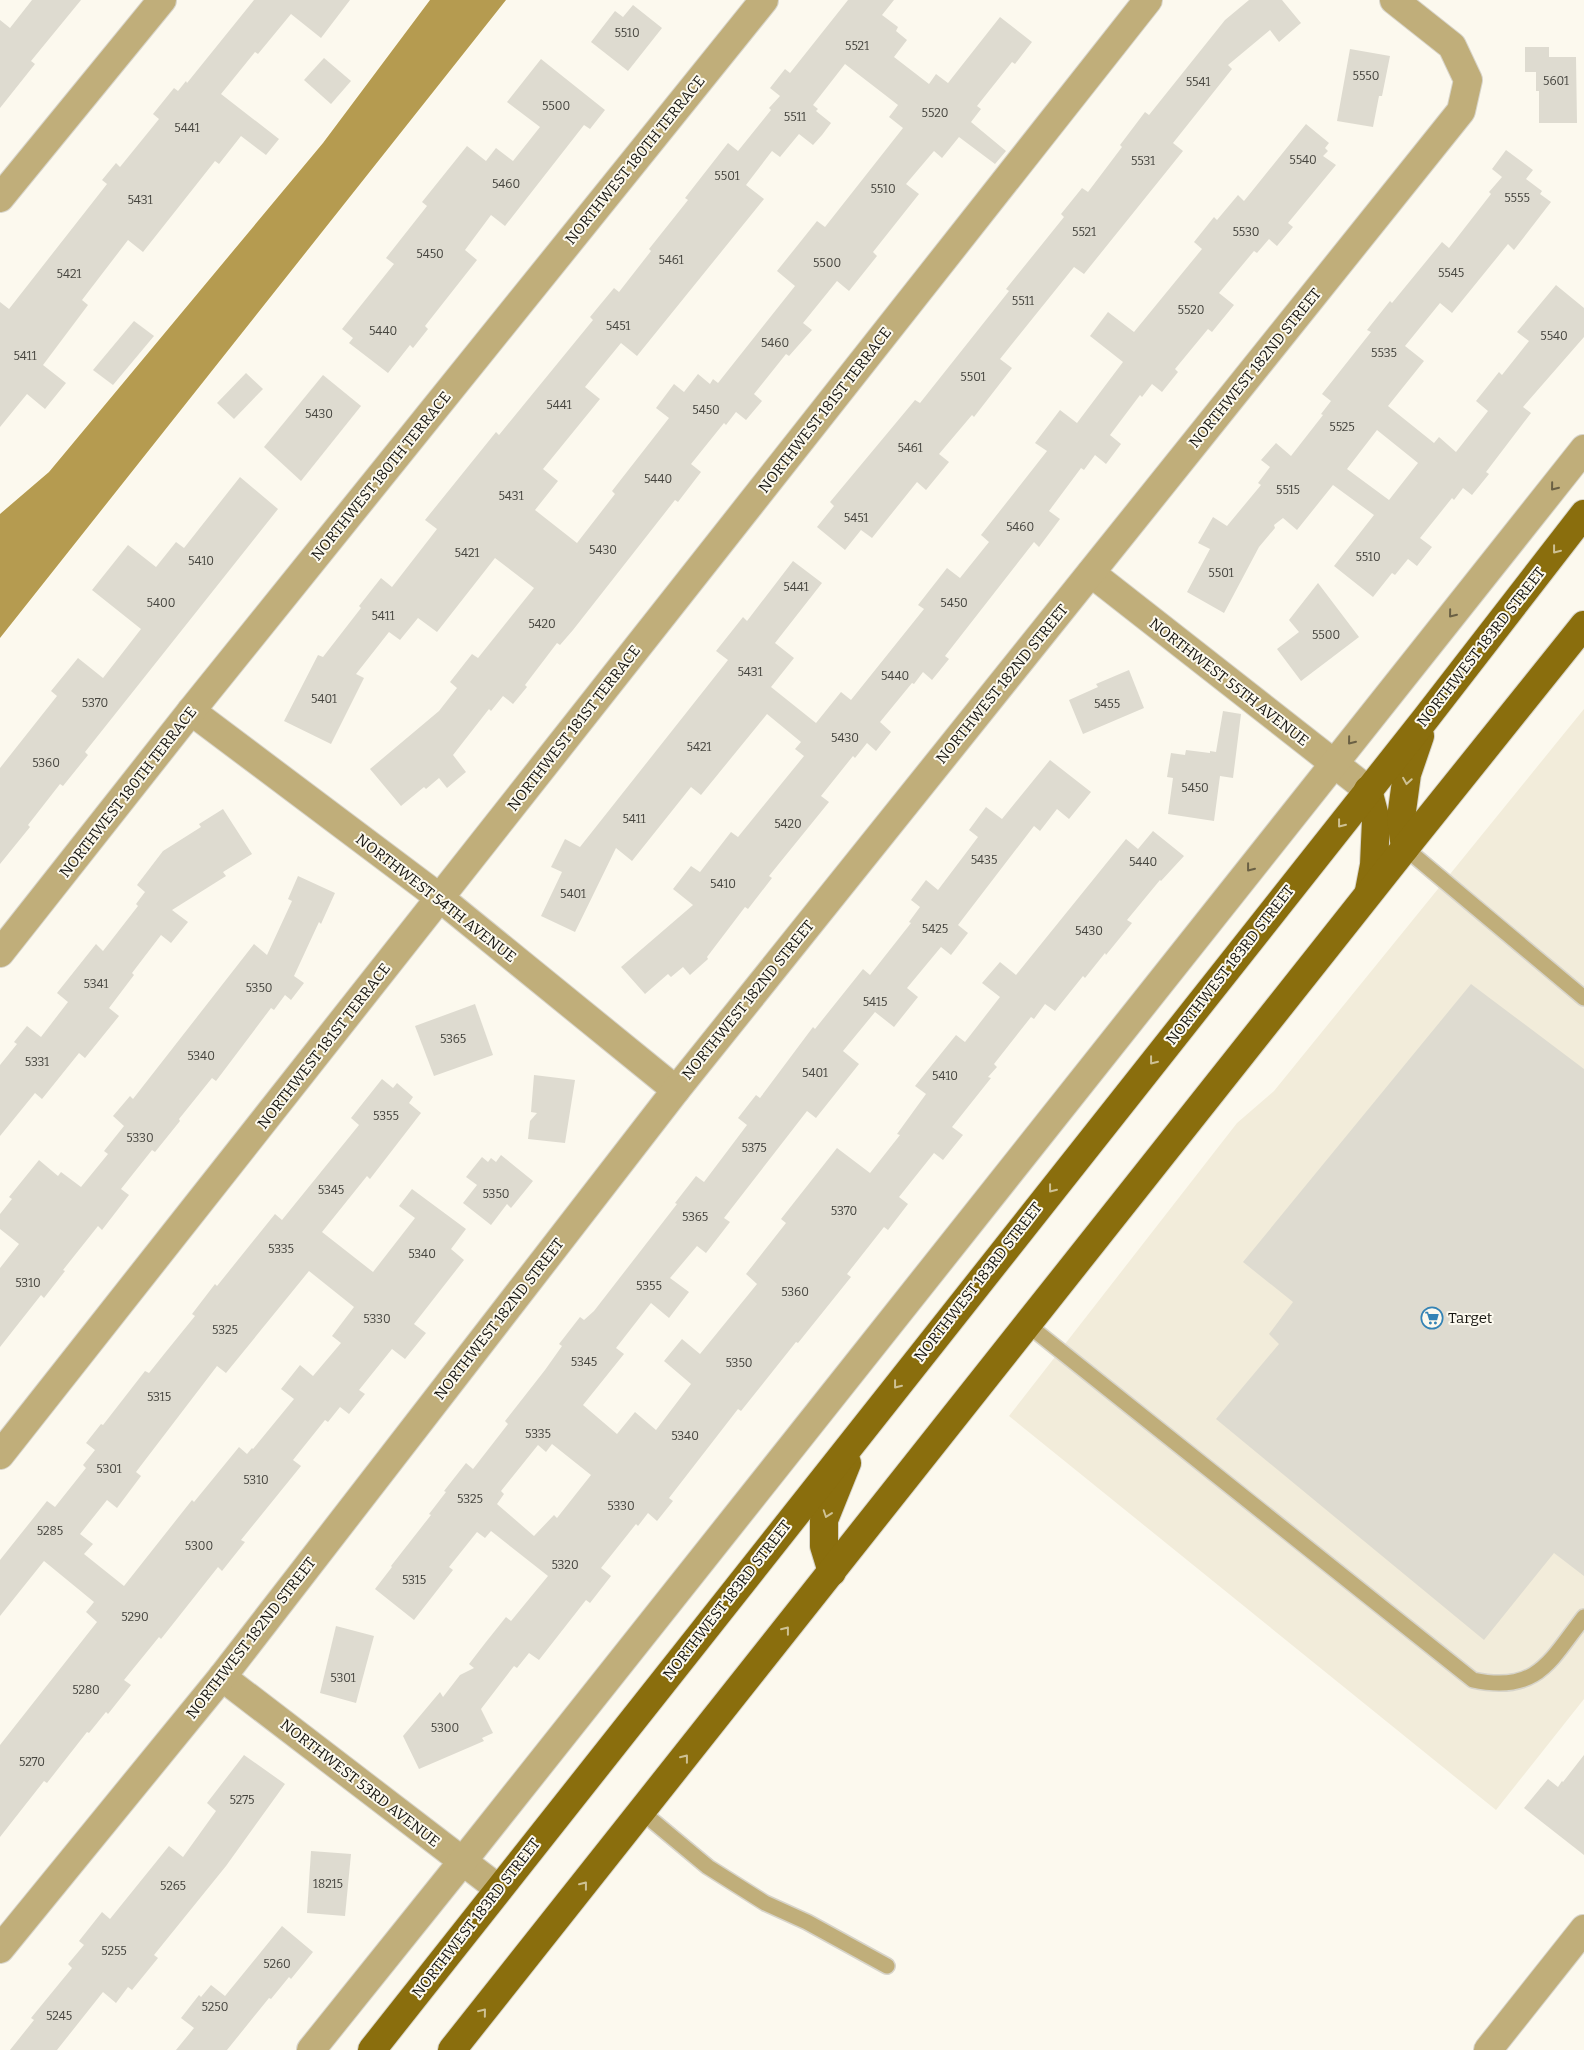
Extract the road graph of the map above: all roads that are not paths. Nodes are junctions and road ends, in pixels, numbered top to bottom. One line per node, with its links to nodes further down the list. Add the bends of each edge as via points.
1 (162, 0): 5 (street)
2 (764, 0): 10 (street, NORTHWEST 180TH TERRACE)
3 (1148, 0): 16 (street, NORTHWEST 181ST TERRACE)
4 (1394, 0): 8 (street, NORTHWEST 182ND STREET, via 1452,46 1468,80 1462,111)
5 (2, 195)
6 (1584, 448): 12 (street, one-way to 12)
7 (1584, 514): 11 (main road, NORTHWEST 183RD STREET, one-way to 11)
8 (1091, 573): 12 (street, NORTHWEST 55TH AVENUE); 19 (street, NORTHWEST 182ND STREET)
9 (1584, 625): 14 (main road)
10 (191, 711): 16 (street, NORTHWEST 54TH AVENUE); 17 (street, NORTHWEST 180TH TERRACE)
11 (1426, 718): 13 (main road, NORTHWEST 183RD STREET); 14 (main road, one-way to 14, via 1407,774 1401,818)
12 (1333, 763): 13 (street, NORTHWEST 55TH AVENUE); 27 (street, one-way to 27)
13 (1368, 790): 15 (main road, via 1376,820 1374,864); 21 (main road, NORTHWEST 183RD STREET, one-way to 21)
14 (1404, 848): 15 (main road); 18 (lane)
15 (1368, 895): 20 (main road)
16 (440, 898): 19 (street, NORTHWEST 54TH AVENUE); 22 (street, NORTHWEST 181ST TERRACE)
17 (0, 953)
18 (1584, 998)
19 (676, 1090): 25 (street, NORTHWEST 182ND STREET)
20 (1028, 1325): 23 (main road); 24 (lane, via 1473,1680 1512,1684 1530,1677 1546,1665)
21 (857, 1436): 23 (main road, one-way to 23, via 824,1520 824,1546); 28 (main road, NORTHWEST 183RD STREET)
22 (0, 1455)
23 (832, 1572): 26 (main road, one-way to 23)
24 (1584, 1617)
25 (222, 1677): 27 (street, NORTHWEST 53RD AVENUE); 30 (street, NORTHWEST 182ND STREET)
26 (642, 1812): 31 (lane, via 708,1867 749,1893); 34 (main road, one-way to 26)
27 (462, 1862): 28 (street, NORTHWEST 53RD AVENUE); 32 (street)
28 (499, 1889): 33 (main road, NORTHWEST 183RD STREET)
29 (1584, 1930): 35 (street)
30 (0, 1949)
31 (887, 1966)
32 (311, 2050)
33 (372, 2050)
34 (452, 2050)
35 (1488, 2050)

